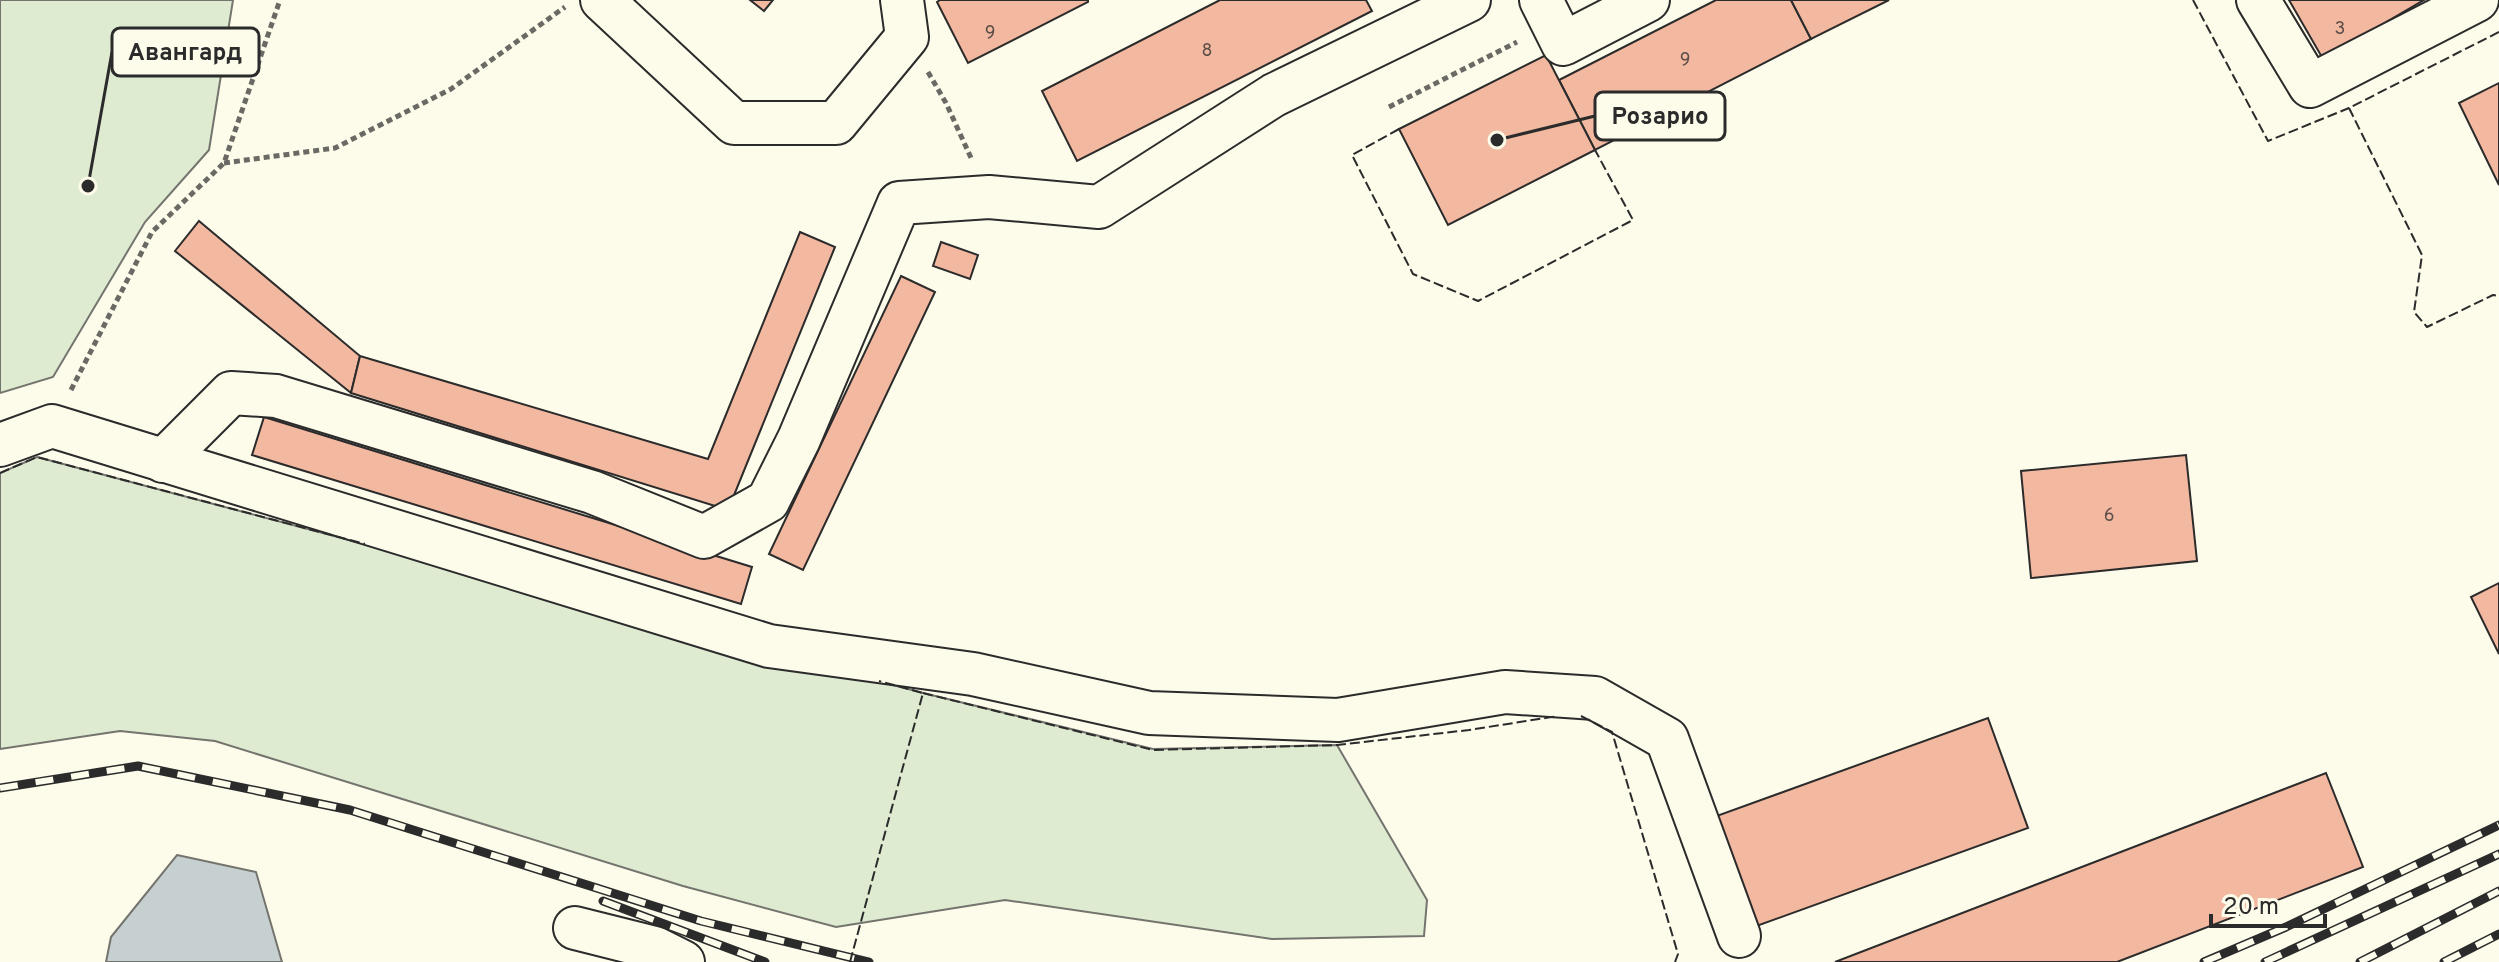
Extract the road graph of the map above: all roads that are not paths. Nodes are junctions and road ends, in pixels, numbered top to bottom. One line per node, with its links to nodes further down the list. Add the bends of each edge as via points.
1 (602, 0): 7 (street, via 734,123 836,123)
2 (1469, 0): 9 (street, via 1274,95 1099,207 989,197 899,203 768,501 704,537 592,492 276,396 231,393)
3 (1541, 0): 4 (street, via 1563,44)
4 (1648, 0)
5 (2258, 0): 6 (street, via 2310,86)
6 (2477, 0)
7 (905, 19)
8 (0, 445): 9 (street, via 52,426)
9 (163, 461): 11 (street, via 769,646 973,674 1149,713 1338,720 1505,692 1595,698 1667,739)
10 (575, 928): 12 (street, via 655,948)
11 (1739, 936)
12 (683, 962)

